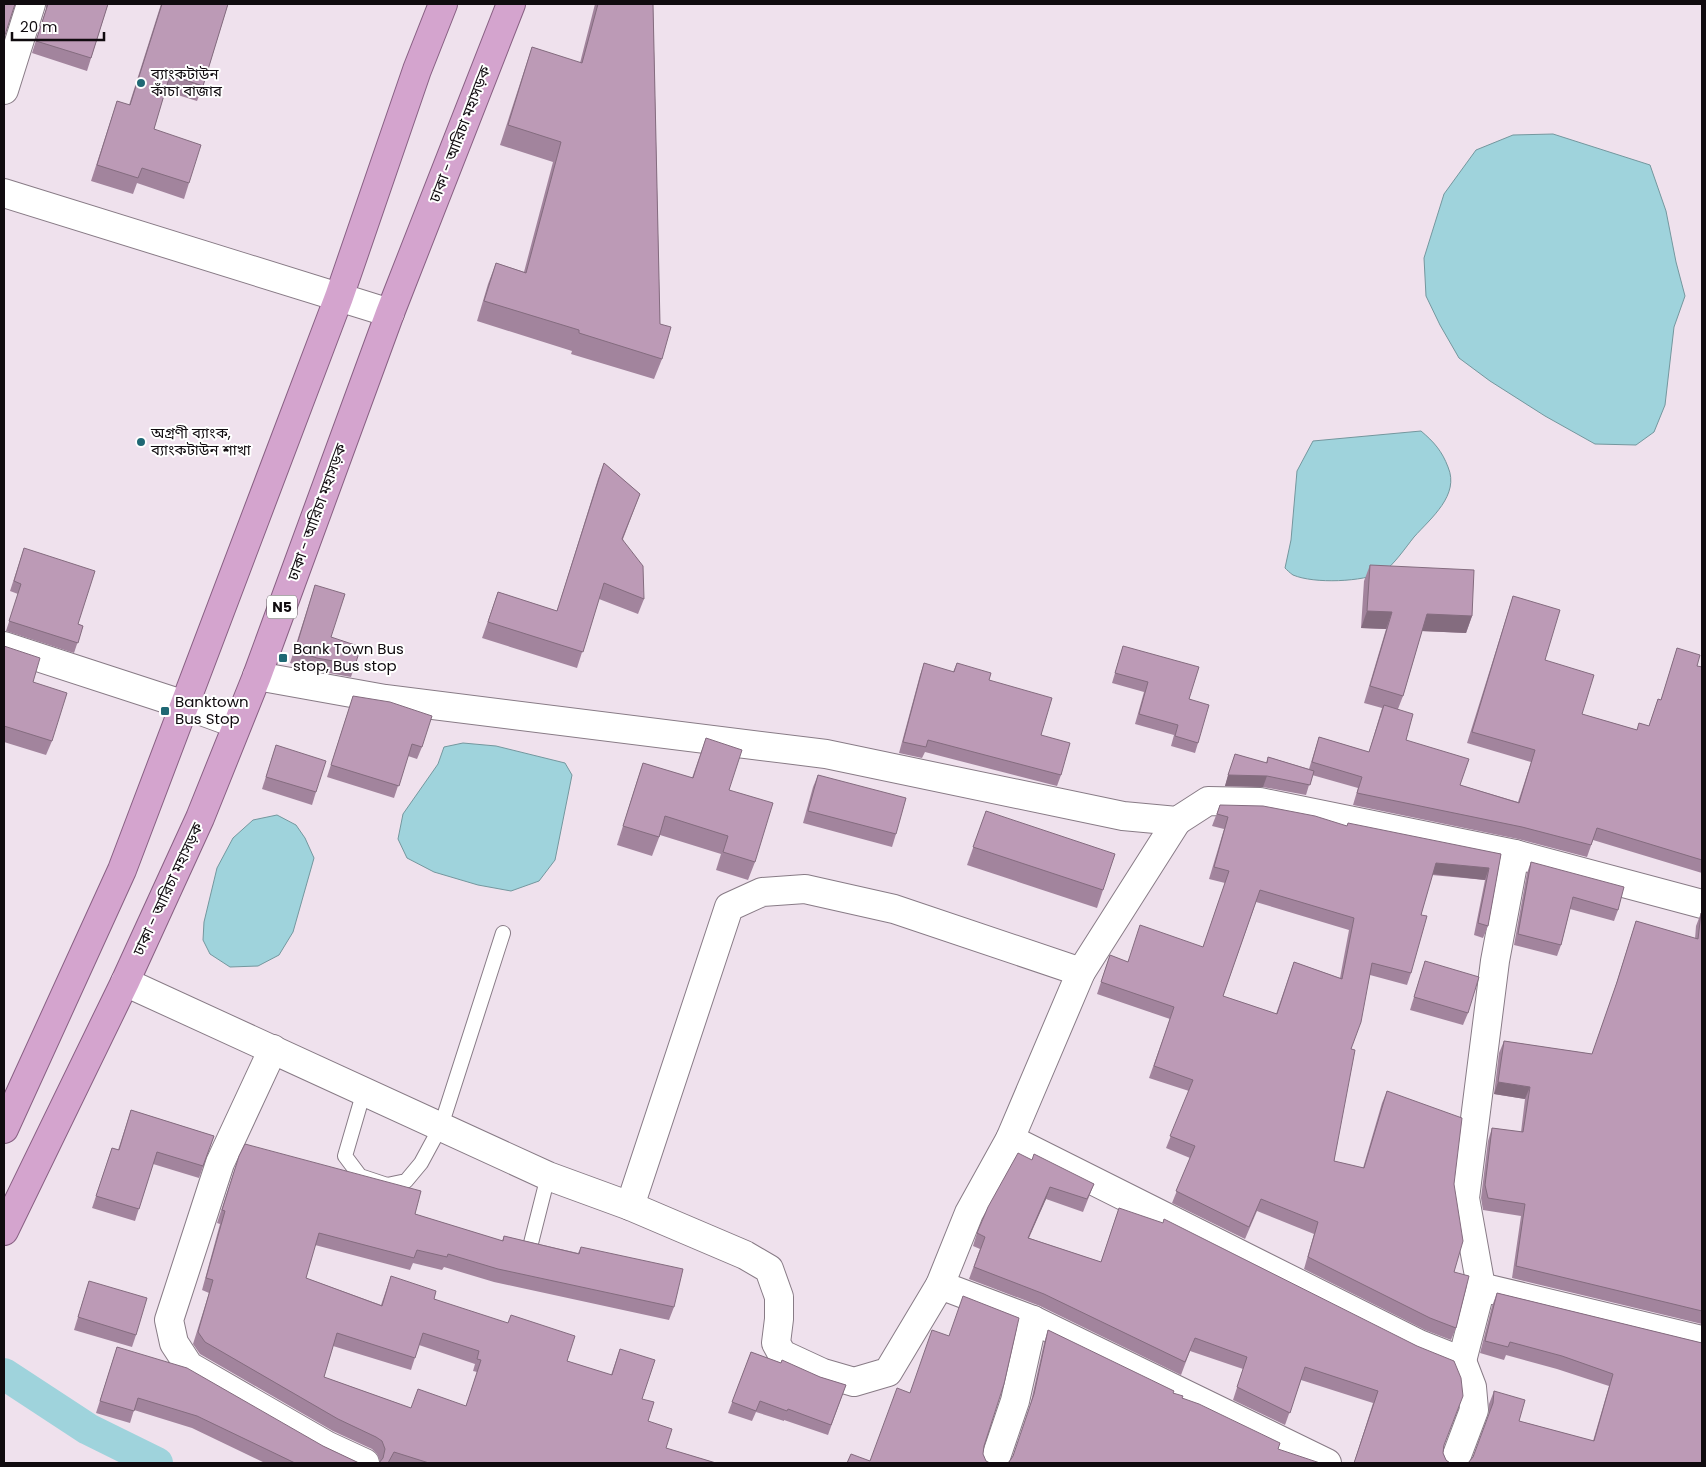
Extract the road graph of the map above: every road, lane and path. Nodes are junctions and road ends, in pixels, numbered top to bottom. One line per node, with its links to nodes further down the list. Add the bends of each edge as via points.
1 (31, 4): 4 (street)
2 (443, 4): 6 (highway)
3 (511, 4): 7 (highway, ঢাকা - আরিচা মহাসড়ক / N5)
4 (4, 90)
5 (4, 194): 6 (street)
6 (339, 296): 7 (street); 10 (highway)
7 (390, 313): 9 (highway, ঢাকা - আরিচা মহাসড়ক / N5)
8 (4, 646): 10 (street)
9 (257, 676): 11 (highway, ঢাকা - আরিচা মহাসড়ক / N5); 12 (street, via 385,699 826,754 1123,816)
10 (185, 705): 11 (street); 21 (highway, via 122,870)
11 (238, 724): 17 (highway, ঢাকা - আরিচা মহাসড়ক / N5, via 200,818)
12 (1177, 821): 13 (street, via 1208,801 1260,802); 16 (street)
13 (1516, 854): 14 (street); 28 (street, via 1495,961 1465,1198)
14 (1702, 904)
15 (503, 932): 20 (lane)
16 (1081, 972): 22 (street); 24 (street, via 894,909 805,888 762,892 729,907)
17 (126, 982): 18 (street); 25 (highway, ঢাকা - আরিচা মহাসড়ক / N5)
18 (273, 1049): 19 (street); 32 (street, via 220,1163 169,1320 174,1344 188,1366 326,1445)
19 (364, 1091): 20 (street); 20 (lane, via 345,1156 360,1176 387,1186 406,1181 421,1164)
20 (441, 1126): 23 (street)
21 (4, 1129)
22 (1010, 1139): 27 (street, via 969,1213); 31 (street, via 1419,1344)
23 (548, 1176): 24 (street); 26 (lane)
24 (630, 1206): 27 (street, via 745,1255 769,1269 780,1297 776,1343 782,1354 823,1373 854,1382 888,1372)
25 (4, 1231)
26 (530, 1247)
27 (940, 1285): 29 (street)
28 (1481, 1288): 30 (street); 31 (street)
29 (1033, 1320): 33 (street, via 1015,1401); 34 (street)
30 (1702, 1340)
31 (1462, 1361): 35 (street, via 1472,1387 1474,1410)
32 (365, 1463)
33 (994, 1463)
34 (1327, 1463)
35 (1454, 1463)

